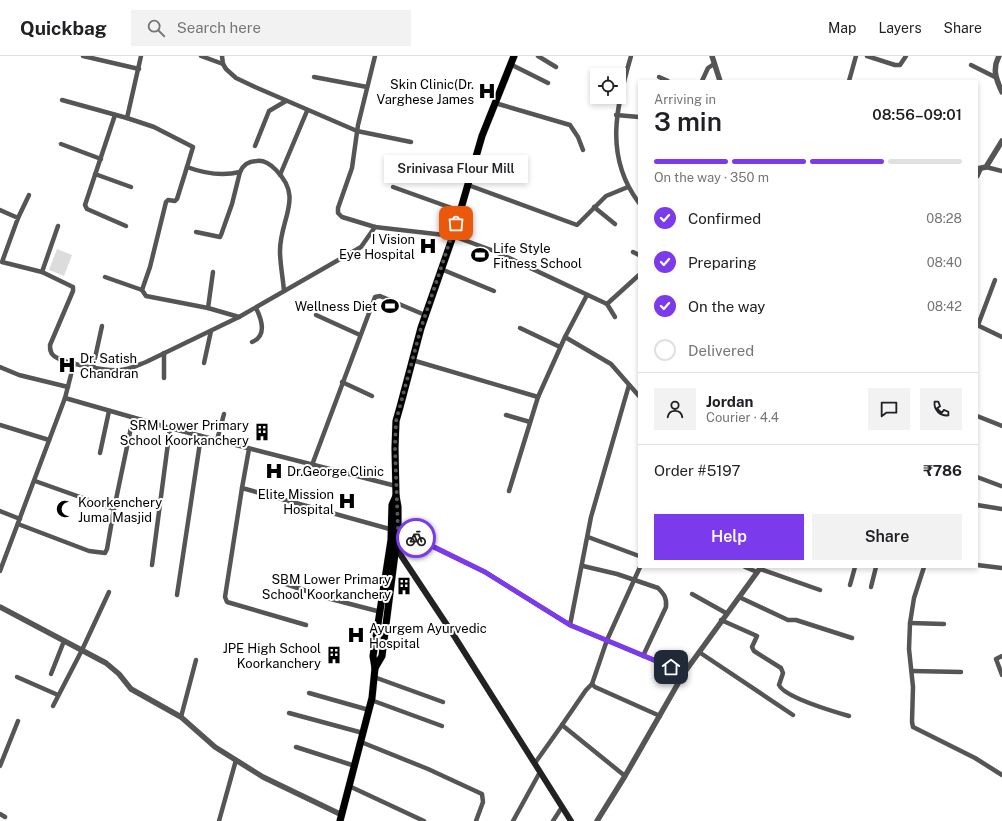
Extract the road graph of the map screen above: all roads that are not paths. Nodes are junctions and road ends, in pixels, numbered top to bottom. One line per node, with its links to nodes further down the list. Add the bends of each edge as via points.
1 (83, 56): 19 (street)
2 (141, 56): 19 (street)
3 (201, 56): 14 (street)
4 (222, 56): 14 (street)
5 (375, 56): 28 (street)
6 (514, 56): 15 (main road)
7 (538, 56): 18 (street)
8 (631, 56): 35 (street)
9 (712, 56): 16 (street)
10 (856, 56): 26 (street)
11 (868, 56): 12 (street, via 895,65 900,64)
12 (906, 56)
13 (999, 56): 22 (street, via 995,64)
14 (222, 64): 31 (street, via 236,78)
15 (510, 64): 27 (street); 32 (main road)
16 (714, 64): 24 (street, via 708,68); 25 (street)
17 (971, 65): 22 (street)
18 (556, 66)
19 (139, 70): 37 (street)
20 (314, 77): 28 (street)
21 (659, 77): 23 (street)
22 (995, 77): 29 (street)
23 (666, 80)
24 (702, 80)
25 (720, 80)
26 (849, 80)
27 (548, 83)
28 (367, 87): 38 (street)
29 (1002, 92)
30 (62, 100): 34 (street)
31 (286, 101): 33 (street); 42 (street, via 269,111)
32 (495, 103): 43 (street, via 570,125); 52 (main road, via 482,136)
33 (307, 111): 38 (street); 51 (street)
34 (115, 115): 37 (street); 44 (street)
35 (616, 115): 36 (street); 55 (street, via 617,146)
36 (638, 117)
37 (127, 118): 45 (street, via 154,127 193,147)
38 (357, 131): 40 (street); 65 (street, via 352,168 338,213 342,217)
39 (1002, 141): 46 (street)
40 (411, 142)
41 (61, 144): 44 (street)
42 (255, 146)
43 (583, 150)
44 (101, 159): 50 (street)
45 (187, 167): 49 (street, via 218,173); 77 (street, via 177,199 166,202)
46 (986, 167): 47 (street); 48 (street)
47 (978, 169)
48 (1002, 171)
49 (240, 172): 51 (street, via 242,167 259,160 271,165); 66 (street, via 220,237)
50 (95, 174): 53 (street); 64 (street, via 84,205)
51 (280, 175): 78 (street, via 288,185 291,198 283,226 280,251)
52 (468, 185): 58 (street, via 577,225); 60 (main road)
53 (131, 187)
54 (393, 187): 60 (street)
55 (628, 187): 57 (street); 58 (street, via 606,196)
56 (29, 195): 61 (street)
57 (638, 202)
58 (594, 206): 62 (street)
59 (0, 210): 61 (street)
60 (460, 211): 67 (main road)
61 (18, 218): 70 (street)
62 (615, 224)
63 (58, 226): 72 (street)
64 (126, 226)
65 (375, 227): 67 (street); 78 (street, via 361,247)
66 (196, 232)
67 (453, 236): 71 (main road); 80 (street, via 494,251)
68 (633, 252): 69 (street)
69 (638, 254)
70 (1, 264): 72 (street)
71 (441, 269): 79 (street); 85 (main road)
72 (42, 272): 99 (street, via 70,285 73,291 50,345 50,352 53,356)
73 (213, 272): 82 (street)
74 (638, 276): 81 (street)
75 (105, 277): 77 (street)
76 (995, 280): 88 (street)
77 (142, 290): 82 (street, via 146,296)
78 (284, 291): 83 (street)
79 (494, 291)
80 (588, 295): 81 (street); 93 (street)
81 (607, 304): 86 (street)
82 (208, 308): 87 (street)
83 (256, 308): 87 (street); 95 (street, via 262,322 262,333 258,340)
84 (316, 315): 92 (street)
85 (425, 315): 92 (street, via 380,296 375,297); 98 (main road)
86 (615, 317)
87 (239, 318): 91 (street)
88 (978, 325): 94 (street)
89 (102, 326): 102 (street)
90 (520, 328): 96 (street)
91 (211, 331): 97 (street); 100 (street)
92 (360, 335): 104 (street)
93 (565, 337): 96 (street); 105 (street, via 611,364)
94 (1002, 337)
95 (252, 342)
96 (560, 347): 109 (street)
97 (164, 353): 102 (street, via 130,369); 103 (street)
98 (412, 360): 109 (street); 128 (main road, via 396,421)
99 (74, 363): 102 (street); 106 (street)
100 (204, 363)
101 (0, 367): 106 (street, via 18,375)
102 (93, 367)
103 (164, 378)
104 (342, 382): 108 (street); 125 (street)
105 (629, 385): 107 (street); 138 (street, via 591,517)
106 (68, 387): 110 (street)
107 (638, 395)
108 (372, 396)
109 (538, 397): 116 (street)
110 (65, 398): 111 (street); 121 (street)
111 (109, 411): 115 (street); 124 (street)
112 (224, 414): 122 (street)
113 (506, 415): 116 (street)
114 (978, 416): 118 (street)
115 (133, 418): 119 (street); 133 (street)
116 (530, 422): 131 (street)
117 (0, 425): 121 (street)
118 (1002, 426)
119 (170, 428): 120 (street); 141 (street)
120 (201, 436): 122 (street); 158 (street)
121 (49, 440): 127 (street)
122 (217, 440): 123 (street)
123 (249, 448): 125 (street); 130 (street)
124 (100, 453)
125 (312, 465): 128 (street)
126 (978, 477): 129 (street)
127 (35, 481): 133 (street); 136 (street)
128 (396, 486): 137 (main road)
129 (1001, 486)
130 (242, 488): 137 (street); 166 (street, via 227,602)
131 (509, 491)
132 (978, 505): 134 (street)
133 (114, 509): 136 (street, via 105,553 89,551)
134 (1002, 509)
135 (0, 512): 136 (street)
136 (19, 522): 150 (street)
137 (398, 531): 139 (main road); 161 (main road, via 391,540); 167 (street, via 485,572)
138 (588, 537): 140 (street); 143 (street)
139 (396, 548): 176 (main road, via 382,656); 203 (main road)
140 (638, 556)
141 (152, 565)
142 (978, 565): 148 (street)
143 (583, 566): 151 (street); 167 (street)
144 (640, 568): 151 (street)
145 (855, 568): 153 (street)
146 (876, 568): 154 (street)
147 (924, 568): 164 (street, via 914,598)
148 (1002, 568)
149 (759, 570): 155 (street); 159 (street)
150 (0, 571)
151 (635, 580): 169 (street); 173 (street, via 658,588 667,600)
152 (283, 583): 161 (street)
153 (850, 585)
154 (871, 587)
155 (820, 590)
156 (109, 592): 171 (street)
157 (692, 594): 162 (street)
158 (177, 595)
159 (739, 597): 162 (street); 168 (street, via 788,620 796,620)
160 (0, 607): 170 (street)
161 (381, 612): 176 (main road, via 373,656)
162 (726, 613): 163 (street)
163 (721, 620): 172 (street); 194 (street, via 757,636 752,646 754,651 781,668 783,673 779,685 783,690)
164 (910, 623): 165 (street); 177 (street, via 909,649)
165 (944, 624)
166 (306, 625)
167 (570, 625): 169 (street)
168 (852, 638)
169 (607, 640): 173 (street); 184 (street)
170 (64, 641): 171 (street); 180 (street)
171 (82, 650): 186 (street); 195 (street, via 106,663 131,689)
172 (699, 652): 179 (street); 192 (street)
173 (643, 656): 179 (street)
174 (1002, 656): 181 (street, via 996,659)
175 (196, 660): 195 (street)
176 (375, 668): 183 (main road)
177 (912, 671): 178 (street); 207 (street, via 913,727 975,758)
178 (961, 672)
179 (684, 673): 193 (street)
180 (51, 674)
181 (1002, 675)
182 (17, 677): 186 (street)
183 (374, 677): 187 (main road); 188 (street)
184 (592, 684): 193 (street); 197 (street)
185 (309, 693): 190 (street)
186 (58, 694): 189 (street)
187 (371, 700): 190 (main road); 198 (street)
188 (443, 702)
189 (53, 706)
190 (369, 710): 199 (main road)
191 (289, 714): 199 (street)
192 (794, 715)
193 (660, 716): 208 (street)
194 (848, 716)
195 (181, 717): 202 (street, via 215,747)
196 (18, 721): 204 (street)
197 (562, 725): 203 (street); 208 (street)
198 (442, 726)
199 (363, 733): 200 (main road)
200 (361, 742): 205 (main road); 216 (street, via 482,794 483,802)
201 (296, 747): 205 (street)
202 (236, 760): 213 (street); 214 (street)
203 (535, 763): 206 (main road)
204 (0, 766)
205 (355, 766): 209 (main road)
206 (540, 772): 210 (main road); 217 (street)
207 (1002, 775)
208 (625, 776): 220 (street)
209 (349, 786): 213 (main road); 215 (street)
210 (562, 808): 218 (street); 219 (main road)
211 (0, 814): 212 (street)
212 (5, 817)
213 (341, 818)
214 (219, 821)
215 (424, 821)
216 (476, 821)
217 (513, 821)
218 (553, 821)
219 (571, 821)
220 (597, 821)

